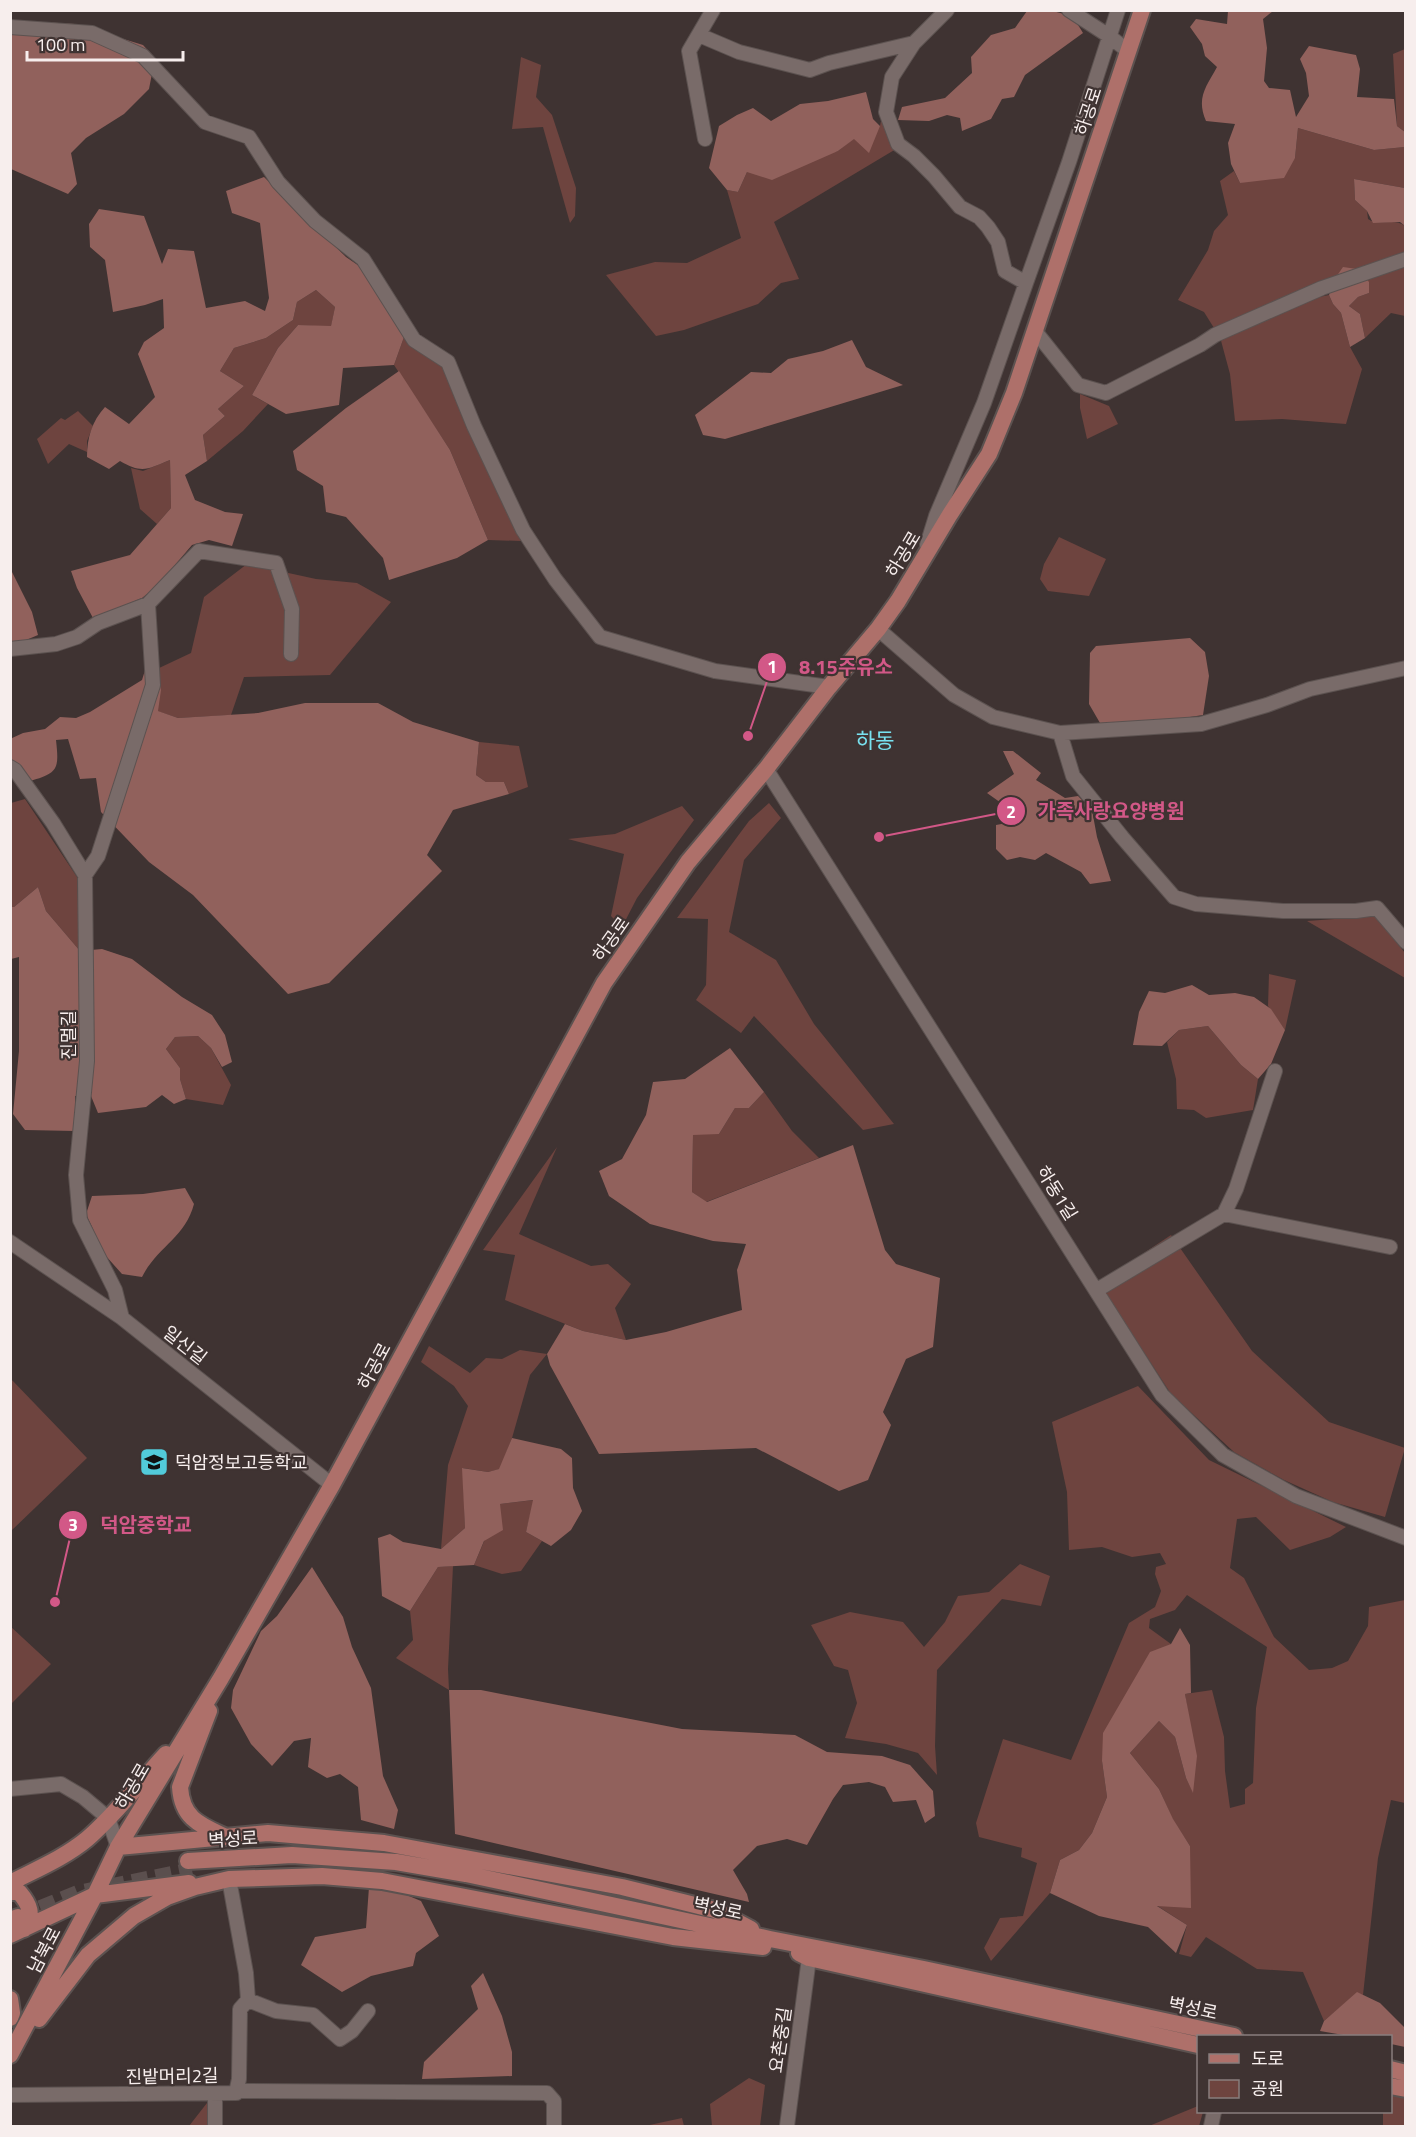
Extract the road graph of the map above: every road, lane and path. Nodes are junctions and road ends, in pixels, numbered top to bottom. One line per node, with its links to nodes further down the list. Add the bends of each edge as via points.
1 (713, 10): 7 (street)
2 (947, 10): 9 (street)
3 (1069, 10): 8 (street)
4 (1118, 10): 8 (street)
5 (1142, 10): 10 (main road, 하공로)
6 (10, 27): 21 (street, via 92,33 143,56 205,122 249,137 278,182 315,221 363,259 414,340 448,362 523,530 600,637 715,671)
7 (699, 35): 9 (street, via 740,52 810,70); 11 (street, via 689,51)
8 (1109, 36): 10 (street); 13 (street)
9 (914, 43): 13 (street, via 892,76 886,112 898,144 934,176 960,207 979,217 998,242 1005,271)
10 (1128, 51): 14 (main road, 하공로)
11 (705, 139)
12 (1406, 259): 14 (street, via 1322,288 1215,335 1106,393 1078,386)
13 (1026, 283): 15 (street)
14 (1035, 331): 15 (main road, 하공로, via 989,454)
15 (921, 563): 17 (main road, 하공로)
16 (148, 604): 18 (street, via 56,644); 19 (street, via 199,551 276,563 292,609); 25 (street, via 153,685 98,856)
17 (879, 629): 21 (main road, 하공로); 22 (street, via 954,695 993,717)
18 (10, 648)
19 (291, 654)
20 (1406, 668): 22 (street, via 1310,689 1201,724)
21 (829, 687): 24 (main road, 하공로)
22 (1060, 733): 26 (street, via 1073,776 1174,897 1196,904 1283,911 1377,908)
23 (10, 767): 25 (street, via 53,823)
24 (766, 769): 31 (street, 하동1길); 33 (main road, 하공로, via 688,862 604,983)
25 (85, 875): 32 (street, 진멀길, via 87,1061 75,1174 80,1220 115,1290)
26 (1406, 942)
27 (1275, 1071): 28 (street)
28 (1224, 1214): 30 (street); 31 (street)
29 (10, 1242): 32 (street, 일신길)
30 (1390, 1247)
31 (1097, 1290): 34 (street, 하동1길, via 1162,1395 1223,1455 1296,1496)
32 (122, 1318): 33 (street, 일신길)
33 (332, 1485): 35 (main road, 하공로)
34 (1406, 1538)
35 (221, 1678): 36 (main road, 하공로); 39 (main road, via 180,1787 187,1813 205,1828)
36 (192, 1724): 38 (main road); 41 (main road, 하공로)
37 (10, 1789): 38 (street, via 61,1784)
38 (108, 1818): 41 (street); 44 (main road, via 48,1865)
39 (227, 1837): 40 (main road); 48 (main road, via 268,1833 384,1843 622,1887 715,1910)
40 (182, 1841): 41 (main road); 42 (main road, via 177,1863 183,1876)
41 (118, 1847): 46 (main road, 하공로)
42 (191, 1871): 43 (main road); 46 (main road); 48 (main road, 벽성로, via 292,1855 396,1862); 49 (main road, 벽성로, via 248,1865 341,1866 443,1878 745,1938)
43 (229, 1879): 49 (main road, via 322,1876 382,1881 673,1937); 51 (street, 진밭머리2길); 56 (main road, via 167,1897 134,1916 88,1955)
44 (10, 1883)
45 (10, 1892): 47 (main road, via 19,1892 28,1904 29,1921)
46 (95, 1895): 47 (main road); 56 (main road, 남북로)
47 (14, 1920)
48 (770, 1939): 54 (main road, 벽성로)
49 (802, 1954): 55 (main road, 벽성로); 62 (street, 요촌중길)
50 (10, 1999): 53 (main road)
51 (248, 2000): 52 (street, via 276,2011 313,2015 340,2039); 57 (street, 진밭머리2길, via 240,2009)
52 (368, 2011)
53 (10, 2018)
54 (1225, 2035)
55 (1197, 2045)
56 (10, 2055)
57 (237, 2091): 58 (street, 진밭머리2길); 61 (street, via 546,2092 554,2101)
58 (215, 2094): 59 (street, 진밭머리2길); 60 (street)
59 (10, 2095)
60 (215, 2127)
61 (554, 2127)
62 (787, 2127)

